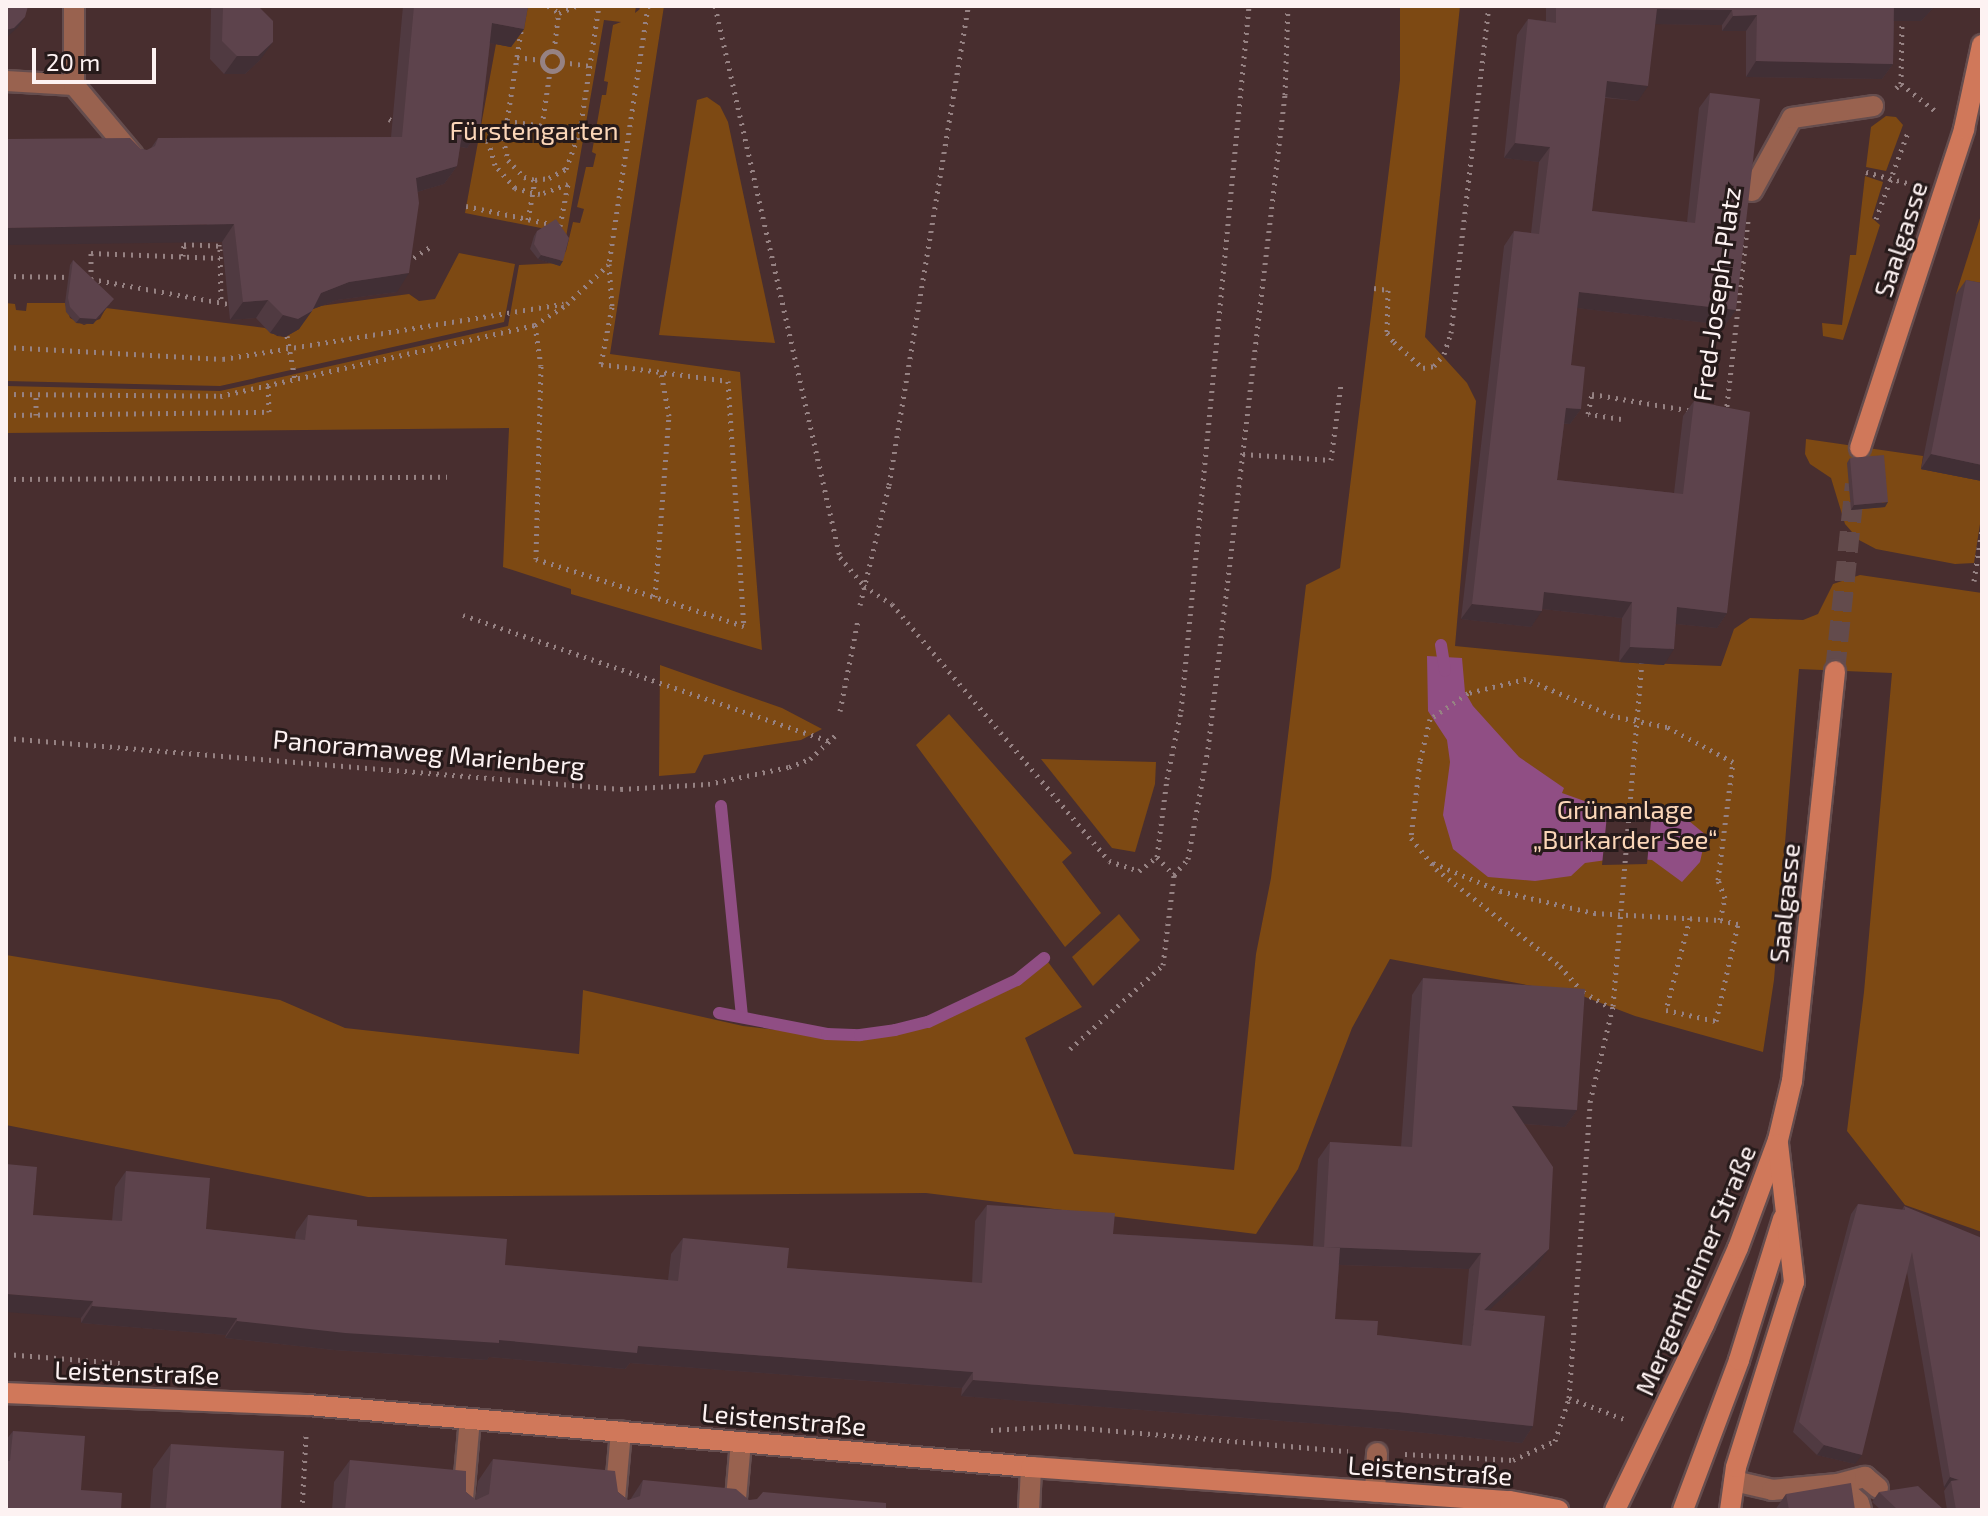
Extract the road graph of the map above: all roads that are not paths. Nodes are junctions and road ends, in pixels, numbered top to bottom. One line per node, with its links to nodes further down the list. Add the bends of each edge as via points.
1 (74, 6): 4 (street)
2 (1982, 45): 8 (main road, Saalgasse, via 1964,129)
3 (6, 81): 4 (street)
4 (74, 85): 6 (street)
5 (1873, 106): 7 (street, Fred-Joseph-Platz, via 1792,118)
6 (133, 155)
7 (1752, 191)
8 (1860, 448)
9 (1835, 671): 10 (main road, Saalgasse, via 1792,1081)
10 (1778, 1140): 11 (main road, Mergentheimer Straße); 12 (main road, Mergentheimer Straße)
11 (1758, 1190): 12 (street); 28 (main road, Mergentheimer Straße, via 1704,1325)
12 (1785, 1204): 19 (main road, via 1794,1282); 29 (main road, Mergentheimer Straße, via 1739,1360)
13 (6, 1393): 14 (main road, Leistenstraße, via 308,1405)
14 (470, 1419): 15 (main road, Leistenstraße); 23 (street)
15 (621, 1431): 16 (main road, Leistenstraße); 24 (street)
16 (741, 1442): 18 (main road, Leistenstraße); 25 (street)
17 (1377, 1453): 22 (street)
18 (1031, 1467): 22 (main road, Leistenstraße); 26 (street)
19 (1734, 1481): 20 (street, via 1772,1490); 30 (main road)
20 (1838, 1484): 21 (street, via 1865,1477); 31 (street)
21 (1878, 1488)
22 (1375, 1492): 27 (main road, Leistenstraße, via 1510,1501)
23 (462, 1510)
24 (614, 1510)
25 (735, 1510)
26 (1029, 1510)
27 (1558, 1510)
28 (1615, 1510)
29 (1683, 1510)
30 (1730, 1510)
31 (1861, 1510)

